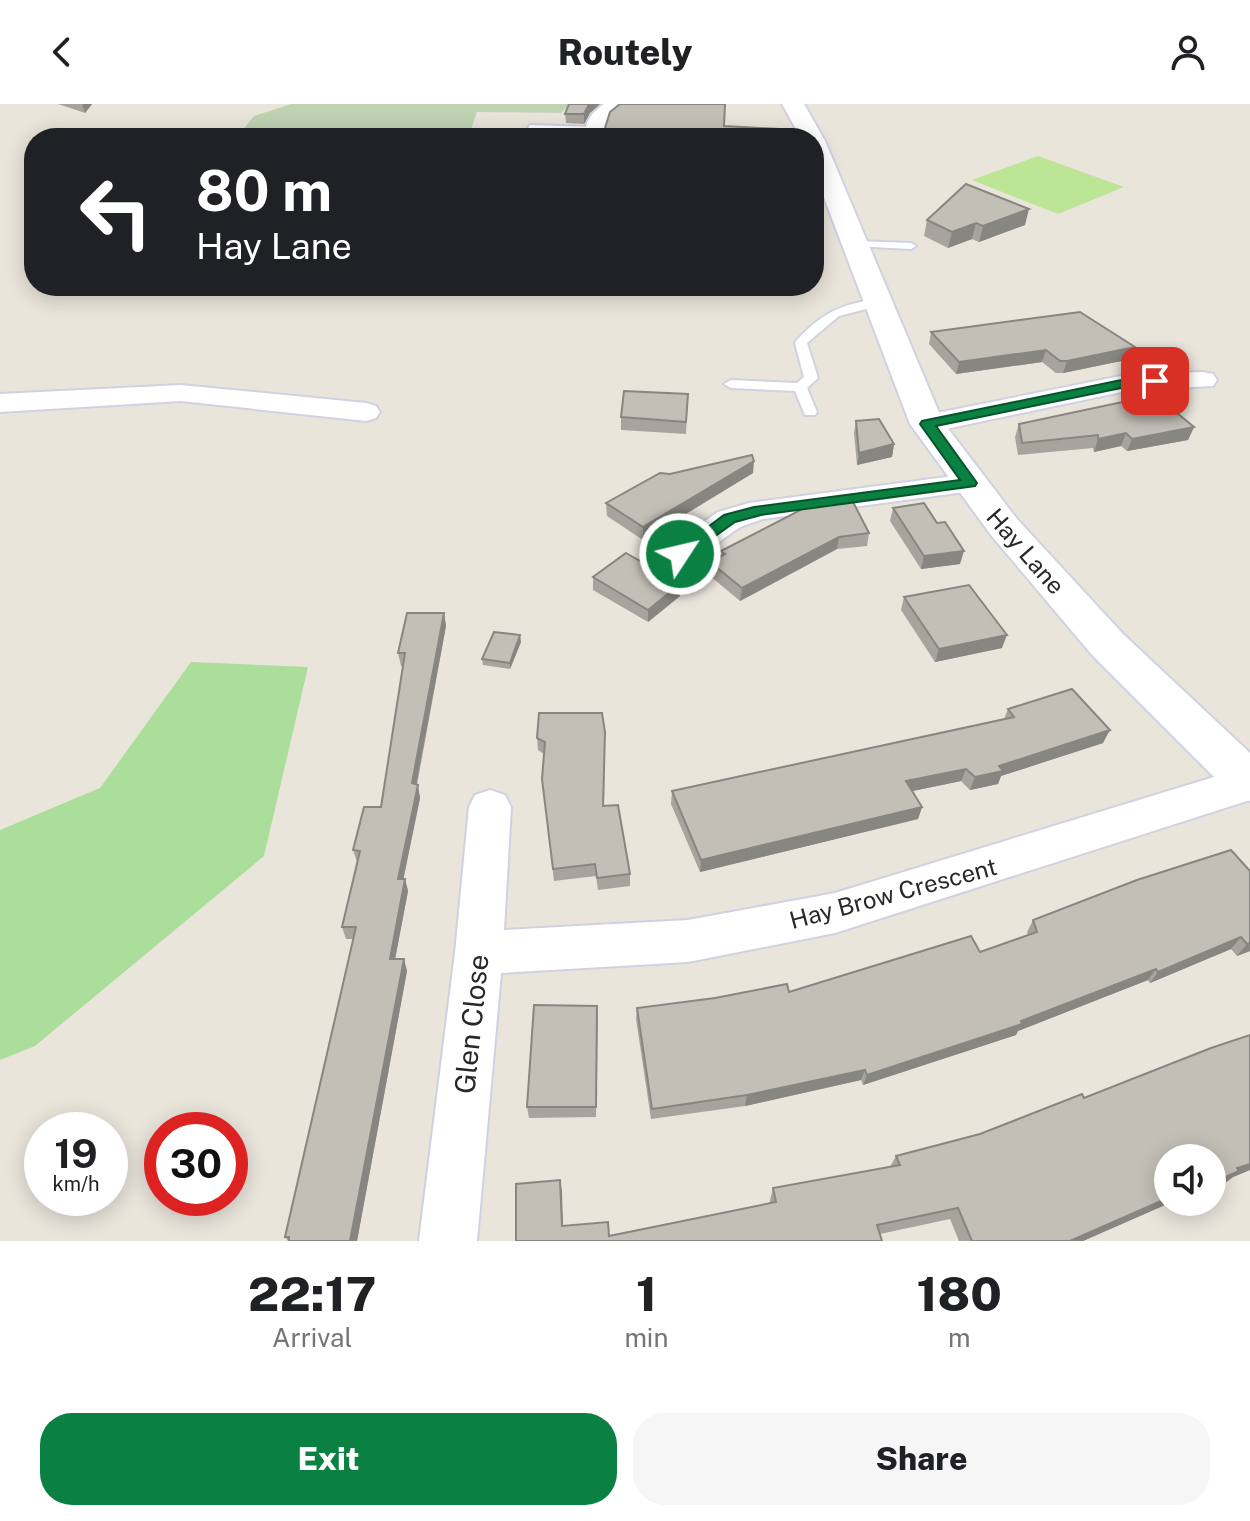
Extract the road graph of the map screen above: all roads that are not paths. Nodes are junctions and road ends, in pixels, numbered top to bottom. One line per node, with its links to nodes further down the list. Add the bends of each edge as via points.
1 (618, 104): 3 (street, via 608,108)
2 (793, 104): 4 (street, Hay Lane)
3 (595, 128)
4 (806, 128)
5 (824, 167): 6 (street, Hay Lane)
6 (856, 244): 7 (lane); 8 (street, Hay Lane)
7 (911, 246)
8 (879, 304): 11 (lane, via 851,305 820,321 801,343 811,378); 15 (street, Hay Lane)
9 (1203, 380): 15 (street, via 1131,382)
10 (731, 384): 11 (lane)
11 (800, 387): 14 (lane)
12 (0, 403): 13 (street, via 181,393)
13 (366, 412)
14 (810, 412)
15 (927, 424): 16 (street, Hay Lane)
16 (969, 483): 17 (street, via 760,510 730,519); 18 (street, Hay Lane, via 1108,645)
17 (680, 554)
18 (1250, 783): 20 (street, Hay Brow Crescent, via 835,913 688,941)
19 (490, 807): 20 (street, Glen Close)
20 (479, 953): 21 (street, Glen Close)
21 (448, 1241)

